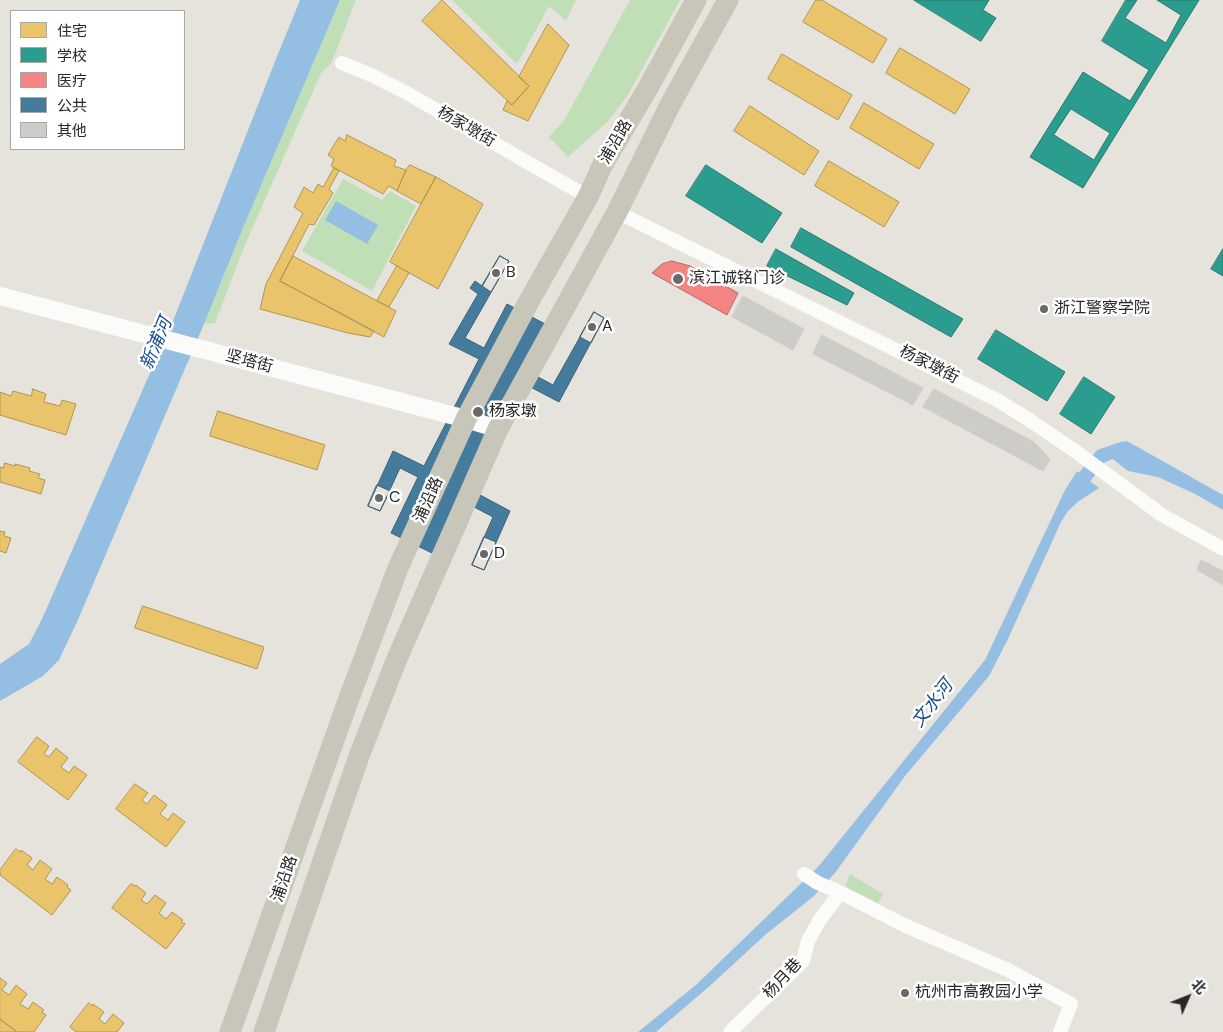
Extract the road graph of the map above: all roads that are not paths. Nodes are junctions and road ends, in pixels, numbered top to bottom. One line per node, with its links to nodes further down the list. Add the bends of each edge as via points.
1 (696, 0): 4 (main road, 浦沿路, via 602,166)
2 (728, 0): 5 (main road, 浦沿路)
3 (342, 63): 4 (street, 杨家墩街, via 404,92)
4 (588, 197): 7 (main road, 浦沿路)
5 (616, 212): 8 (main road, 浦沿路); 9 (street, 杨家墩街, via 997,400 1032,421 1162,515)
6 (0, 296): 7 (street, 坚塔街)
7 (466, 419): 8 (street, 坚塔街); 12 (main road, 浦沿路, via 395,576)
8 (498, 430): 13 (main road, 浦沿路, via 396,661 359,756)
9 (1223, 549)
10 (804, 874): 11 (street)
11 (834, 890): 14 (street, 杨月巷, via 808,942 803,961); 15 (street, via 928,936 1008,970 1071,1004)
12 (230, 1032)
13 (264, 1032)
14 (730, 1032)
15 (1060, 1032)

